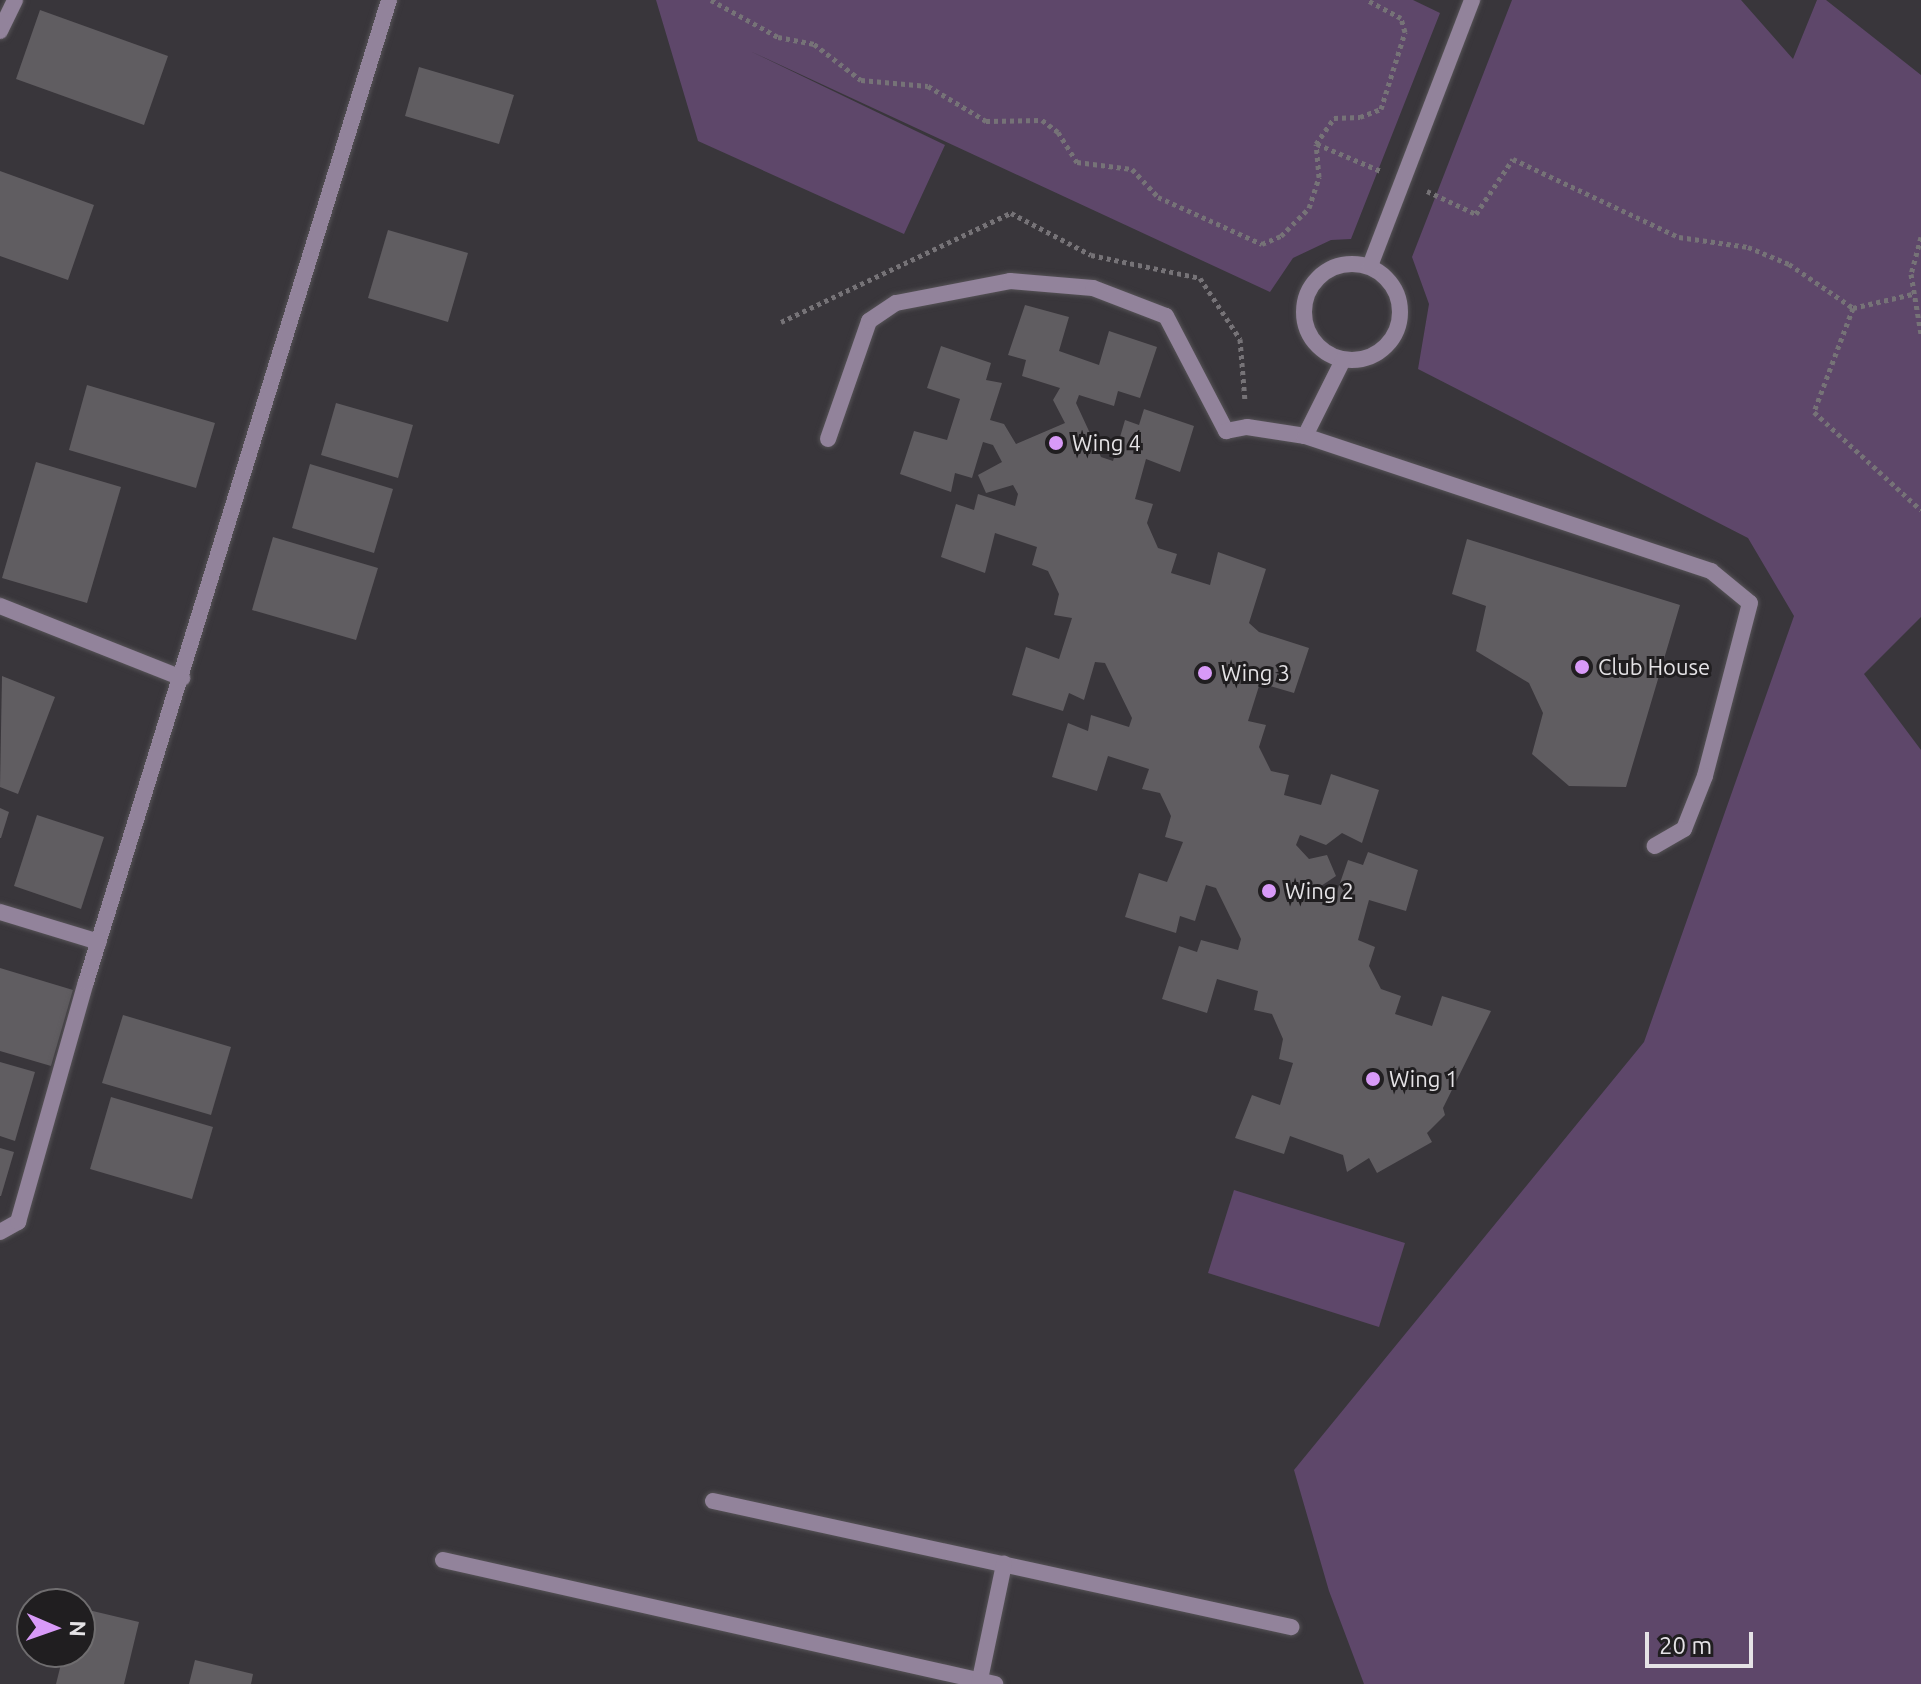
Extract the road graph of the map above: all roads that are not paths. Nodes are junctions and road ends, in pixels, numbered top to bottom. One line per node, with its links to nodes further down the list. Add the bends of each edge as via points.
1 (15, 0): 4 (street)
2 (389, 0): 10 (street)
3 (1472, 0): 5 (street)
4 (0, 31)
5 (1370, 266): 6 (street, via 1394,286 1400,317 1387,346 1374,355); 6 (street, via 1354,263 1324,272 1305,298 1306,330 1315,344)
6 (1343, 360): 7 (street)
7 (1305, 436): 8 (street, via 1247,427 1226,431 1166,316 1093,288 1010,281 896,303 869,321); 11 (street, via 1711,571 1750,603 1700,789 1684,829)
8 (828, 439)
9 (0, 606): 10 (street)
10 (182, 678): 13 (street)
11 (1655, 846)
12 (0, 912): 13 (street)
13 (99, 942): 14 (street, via 18,1222)
14 (0, 1232)
15 (713, 1501): 17 (street)
16 (443, 1560): 19 (street)
17 (1004, 1564): 18 (street); 19 (street)
18 (1291, 1627)
19 (985, 1683)

